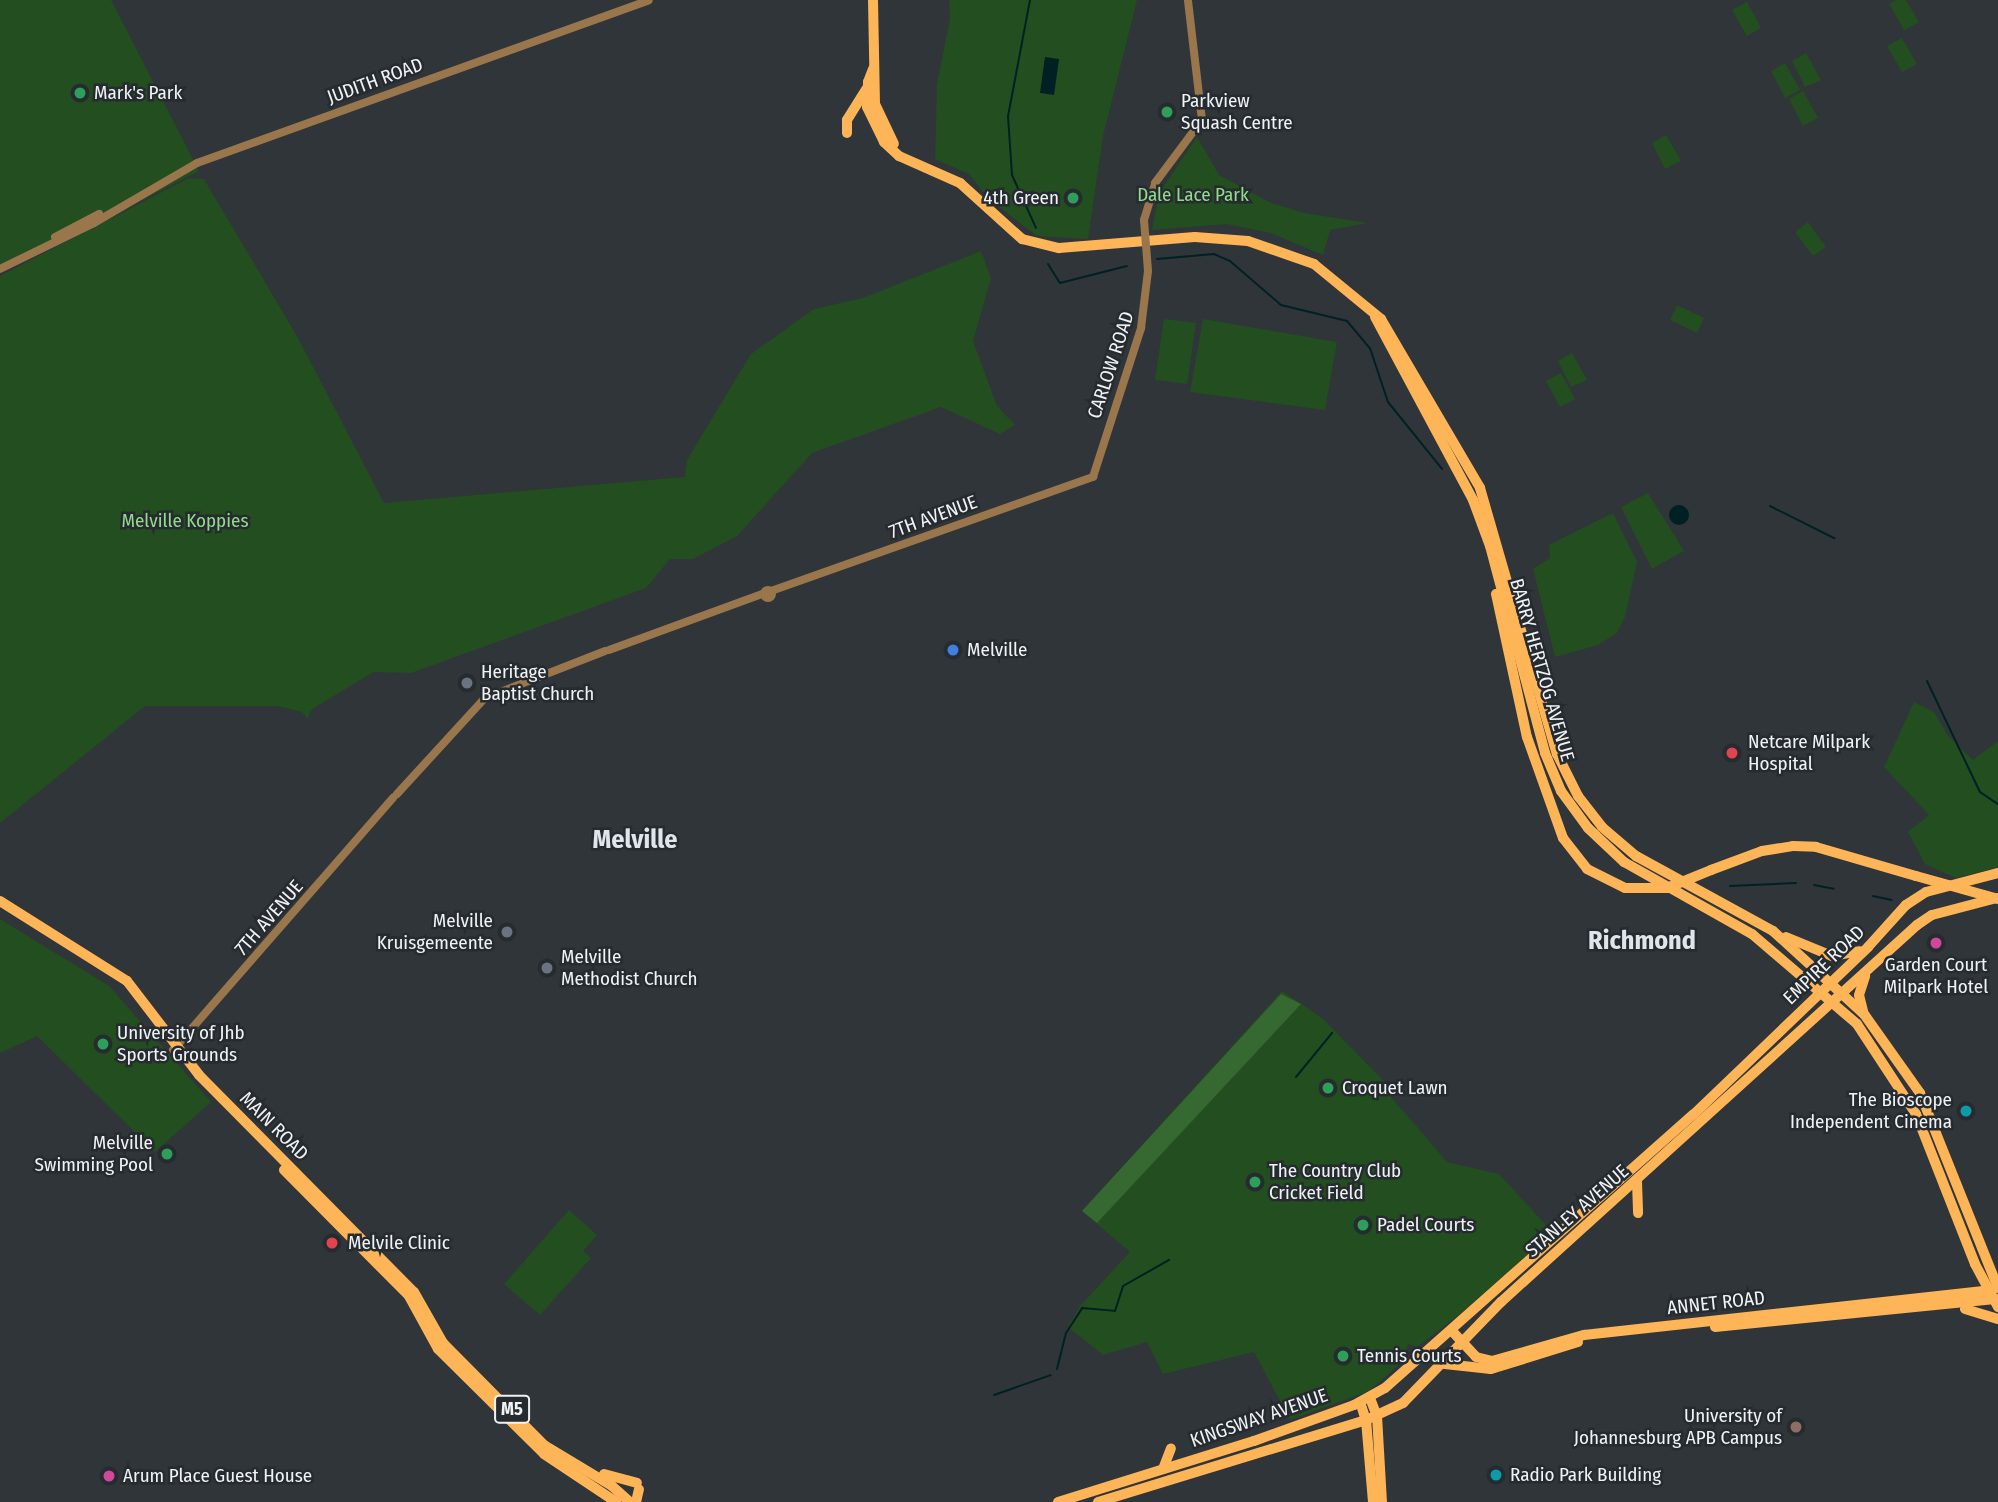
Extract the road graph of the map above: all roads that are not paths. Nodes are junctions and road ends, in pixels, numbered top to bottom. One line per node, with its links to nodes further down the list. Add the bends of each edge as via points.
1 (649, 0): 8 (street, JUDITH ROAD, via 197,163)
2 (873, 0): 4 (main road, BARRY HERTZOG AVENUE, via 877,34)
3 (1190, 0): 10 (street, CARLOW ROAD, bridge, via 1202,120 1155,183 1144,220 1148,271 1142,328)
4 (873, 69): 5 (main road, BARRY HERTZOG AVENUE); 7 (main road, BARRY HERTZOG AVENUE, via 879,120)
5 (867, 89): 6 (main road, via 847,120); 7 (main road, BARRY HERTZOG AVENUE, via 877,132)
6 (847, 133)
7 (902, 155): 9 (main road, BARRY HERTZOG AVENUE, via 960,183 1004,226 1038,245 1079,248 1209,237 1248,241 1314,264)
8 (0, 269)
9 (1374, 313): 11 (main road, BARRY HERTZOG AVENUE, via 1465,483); 15 (main road, BARRY HERTZOG AVENUE, via 1423,384 1480,488 1557,754 1578,796 1602,827 1636,856)
10 (1095, 473): 23 (street, 7TH AVENUE, via 485,698)
11 (1485, 532): 13 (main road, bridge, via 1524,726 1556,819 1579,863 1625,887 1667,888 1772,848 1816,847); 19 (main road, BARRY HERTZOG AVENUE, via 1545,753 1574,811 1624,862 1752,934)
12 (1998, 873): 16 (main road, EMPIRE ROAD, via 1918,896)
13 (1998, 898): 17 (main road, EMPIRE ROAD, via 1925,919)
14 (0, 904): 23 (main road, MAIN ROAD / M5, via 120,981)
15 (1773, 931): 16 (main road, via 1832,956 1851,956); 18 (main road, BARRY HERTZOG AVENUE)
16 (1868, 947): 18 (main road, EMPIRE ROAD)
17 (1868, 970): 20 (main road, EMPIRE ROAD); 22 (main road, via 1858,995)
18 (1831, 982): 19 (main road, EMPIRE ROAD); 20 (main road, BARRY HERTZOG AVENUE)
19 (1821, 992): 21 (main road, BARRY HERTZOG AVENUE); 25 (main road, EMPIRE ROAD)
20 (1843, 993): 21 (main road, EMPIRE ROAD); 22 (main road, BARRY HERTZOG AVENUE)
21 (1833, 1002): 24 (main road, EMPIRE ROAD); 28 (main road, BARRY HERTZOG AVENUE, via 1878,1052 1916,1114)
22 (1864, 1014): 28 (main road, BARRY HERTZOG AVENUE, via 1924,1101)
23 (175, 1049): 34 (main road, MAIN ROAD / M5, via 230,1115 409,1296)
24 (1716, 1109): 26 (main road, STANLEY AVENUE)
25 (1693, 1115): 32 (main road, STANLEY AVENUE)
26 (1637, 1182): 27 (main road); 33 (main road, STANLEY AVENUE, via 1514,1290)
27 (1638, 1213)
28 (1995, 1289): 29 (main road, BARRY HERTZOG AVENUE); 33 (main road, ANNET ROAD, via 1584,1335 1492,1361 1476,1357)
29 (1997, 1302): 30 (main road, ANNET ROAD)
30 (1952, 1307): 31 (main road); 35 (main road, ANNET ROAD, via 1593,1340 1487,1370 1459,1362)
31 (1998, 1319)
32 (1452, 1331): 33 (main road, ANNET ROAD); 36 (main road, KINGSWAY AVENUE)
33 (1465, 1342): 35 (main road, KINGSWAY AVENUE)
34 (441, 1346): 40 (main road, M5, via 537,1438); 42 (main road, M5, via 544,1454)
35 (1445, 1364): 37 (main road, KINGSWAY AVENUE, via 1410,1398)
36 (1365, 1400): 37 (main road); 38 (main road); 41 (main road, KINGSWAY AVENUE)
37 (1377, 1416): 38 (main road, KINGSWAY AVENUE); 48 (main road)
38 (1366, 1419): 46 (main road, KINGSWAY AVENUE); 47 (main road)
39 (1171, 1448): 41 (main road)
40 (584, 1469): 43 (main road, M5); 44 (main road, via 638,1486)
41 (1163, 1469): 45 (main road, KINGSWAY AVENUE)
42 (616, 1502)
43 (630, 1502)
44 (636, 1502)
45 (1058, 1502)
46 (1098, 1502)
47 (1373, 1502)
48 (1382, 1502)

